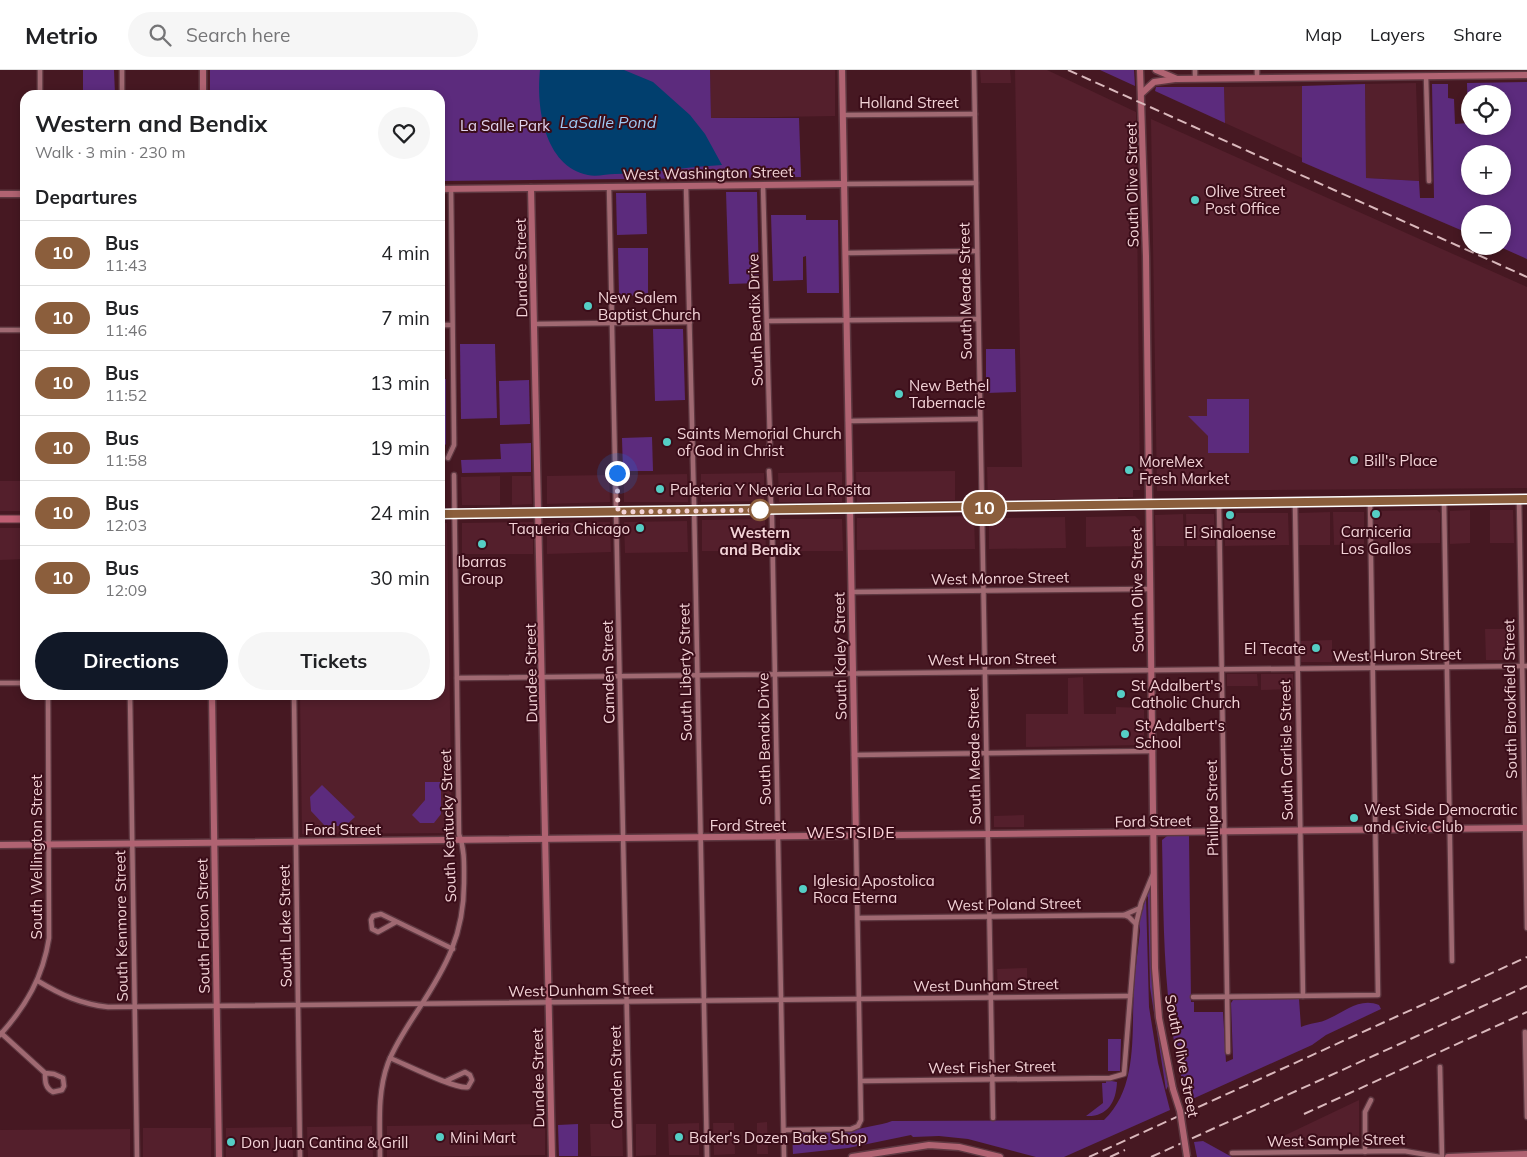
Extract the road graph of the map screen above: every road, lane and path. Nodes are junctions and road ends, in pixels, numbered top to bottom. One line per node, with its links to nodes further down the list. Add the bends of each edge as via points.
1 (40, 70): 16 (street)
2 (122, 70): 17 (street)
3 (203, 70): 18 (street)
4 (842, 70): 21 (street, South Kaley Street)
5 (974, 70): 20 (street, South Meade Street)
6 (1140, 70): 19 (street, South Olive Street)
7 (1156, 70): 14 (street)
8 (1195, 70): 15 (street)
9 (1257, 70): 13 (street)
10 (1327, 74): 12 (street); 13 (street)
11 (1527, 75): 12 (street)
12 (1426, 76): 22 (street)
13 (1257, 78): 15 (street)
14 (1177, 79): 15 (street); 19 (street, via 1154,82)
15 (1195, 79)
16 (40, 90)
17 (122, 90)
18 (204, 90)
19 (1142, 96): 57 (street, South Olive Street)
20 (975, 114): 21 (street, Holland Street); 23 (street, South Meade Street)
21 (843, 115): 24 (street, South Kaley Street)
22 (1429, 181)
23 (976, 183): 24 (street, West Washington Street); 33 (street, South Meade Street)
24 (844, 184): 25 (street, West Washington Street); 34 (street, South Kaley Street)
25 (763, 185): 26 (street, West Washington Street); 37 (street, South Bendix Drive)
26 (686, 186): 27 (street, West Washington Street); 38 (street, South Liberty Street)
27 (609, 187): 28 (street, West Washington Street); 39 (street, Camden Street)
28 (531, 188): 30 (street, West Washington Street); 40 (street, Dundee Street)
29 (445, 189): 30 (street, West Washington Street)
30 (451, 189): 42 (street)
31 (0, 194): 32 (street)
32 (20, 194)
33 (977, 251): 34 (street); 35 (street, South Meade Street)
34 (846, 253): 36 (street, South Kaley Street)
35 (978, 319): 36 (street); 45 (street, South Meade Street)
36 (847, 320): 37 (street); 46 (street, South Kaley Street)
37 (767, 321): 47 (street, South Bendix Drive, via 770,444)
38 (690, 322): 39 (street); 61 (street, South Liberty Street)
39 (612, 323): 40 (street); 62 (street, Camden Street)
40 (535, 324): 63 (street, Dundee Street)
41 (445, 325): 42 (street)
42 (452, 325): 48 (street, via 454,437)
43 (0, 330): 44 (street)
44 (20, 330)
45 (980, 419): 46 (street); 58 (street, South Meade Street)
46 (848, 421): 59 (street, South Kaley Street)
47 (766, 454)
48 (448, 458)
49 (769, 471): 60 (street, South Bendix Drive)
50 (454, 475): 65 (street, South Kentucky Street)
51 (1518, 499): 52 (main road); 53 (main road); 71 (street, South Brookfield Street)
52 (1527, 499)
53 (1444, 500): 54 (main road); 72 (street)
54 (1370, 501): 55 (main road); 73 (street)
55 (1295, 502): 56 (main road); 75 (street, South Carlisle Street)
56 (1219, 504): 57 (main road); 74 (street, Phillipa Street)
57 (1149, 505): 58 (main road); 68 (street, South Olive Street)
58 (982, 508): 59 (main road); 69 (street, South Meade Street)
59 (850, 509): 60 (main road); 70 (street, South Kaley Street)
60 (771, 510): 61 (main road); 78 (street, South Bendix Drive)
61 (694, 511): 62 (main road); 80 (street, South Liberty Street)
62 (618, 512): 63 (main road); 81 (street, Camden Street)
63 (540, 513): 65 (main road); 82 (street, Dundee Street)
64 (445, 514): 65 (main road)
65 (455, 514): 83 (street, South Kentucky Street)
66 (0, 519): 67 (main road)
67 (20, 519)
68 (1150, 588): 69 (street, West Monroe Street); 76 (street, South Olive Street)
69 (983, 590): 70 (street, West Monroe Street); 77 (street, South Meade Street)
70 (851, 592): 79 (street, South Kaley Street)
71 (1525, 666): 72 (street, West Huron Street); 93 (street, South Brookfield Street)
72 (1447, 667): 73 (street, West Huron Street); 94 (street)
73 (1372, 668): 75 (street, West Huron Street); 95 (street)
74 (1222, 669): 75 (street, West Huron Street); 76 (street, West Huron Street); 97 (street, Phillipa Street)
75 (1298, 669): 96 (street, South Carlisle Street)
76 (1151, 670): 77 (street, West Huron Street); 90 (street, South Olive Street)
77 (985, 672): 79 (street, West Huron Street); 91 (street, South Meade Street)
78 (775, 674): 79 (street, West Huron Street); 80 (street, West Huron Street); 101 (street, South Bendix Drive)
79 (853, 674): 92 (street, South Kaley Street)
80 (697, 675): 81 (street, West Huron Street); 100 (street, South Liberty Street)
81 (620, 676): 82 (street, West Huron Street); 103 (street, Camden Street)
82 (543, 677): 83 (street, West Huron Street); 104 (street, Dundee Street)
83 (457, 678): 105 (street, South Kentucky Street)
84 (20, 682): 85 (street)
85 (0, 683)
86 (48, 700): 110 (street, South Wellington Street)
87 (130, 700): 108 (street, South Kenmore Street)
88 (212, 700): 107 (street, South Falcon Street)
89 (294, 700): 106 (street, South Lake Street)
90 (1153, 752): 91 (street); 98 (street, South Olive Street)
91 (986, 753): 92 (street); 99 (street, South Meade Street)
92 (854, 755): 102 (street, South Kaley Street)
93 (1526, 828): 94 (street, Ford Street); 118 (street, South Brookfield Street)
94 (1450, 829): 95 (street, Ford Street); 120 (street)
95 (1375, 830): 96 (street, Ford Street); 123 (street, via 1378,994)
96 (1300, 831): 97 (street, Ford Street); 123 (street, South Carlisle Street)
97 (1225, 832): 98 (street, Ford Street); 125 (street, Phillipa Street)
98 (1154, 833): 99 (street, Ford Street); 111 (street, South Olive Street)
99 (988, 835): 102 (street, Ford Street); 114 (street, South Meade Street)
100 (701, 837): 101 (street, Ford Street); 103 (street, Ford Street); 128 (street, South Liberty Street)
101 (778, 837): 102 (street, Ford Street); 129 (street, South Bendix Drive)
102 (856, 837): 115 (street, South Kaley Street)
103 (624, 839): 104 (street, Ford Street); 131 (street, Camden Street)
104 (546, 840): 105 (street, Ford Street); 130 (street, Dundee Street)
105 (462, 841): 106 (street, Ford Street); 119 (street, South Kentucky Street, via 464,900 461,926)
106 (296, 842): 107 (street, Ford Street); 132 (street, South Lake Street)
107 (214, 843): 108 (street, Ford Street); 134 (street, South Falcon Street)
108 (132, 844): 110 (street, Ford Street); 135 (street, South Kenmore Street)
109 (0, 845): 110 (street, Ford Street)
110 (50, 845): 121 (street, South Wellington Street, via 49,938)
111 (1154, 870): 112 (street, South Olive Street); 163 (street, South Olive Street, bridge, via 1156,991)
112 (1140, 908): 113 (street); 117 (street, South Olive Street)
113 (1124, 915): 114 (street, West Poland Street); 117 (street)
114 (989, 916): 115 (street, West Poland Street); 126 (street, South Meade Street)
115 (858, 918): 127 (street, South Kaley Street)
116 (396, 922): 116 (street, via 377,914 371,925 378,932); 119 (street)
117 (1136, 924): 122 (street, South Olive Street)
118 (1527, 928)
119 (453, 948): 133 (street, South Kentucky Street)
120 (1452, 961)
121 (38, 981): 135 (street, West Dunham Street, via 82,1003); 137 (street, South Wellington Street, via 24,1007)
122 (1130, 996): 126 (street, West Dunham Street); 142 (street, South Olive Street)
123 (1303, 996): 125 (street)
124 (1193, 997): 125 (street)
125 (1228, 997): 138 (street, Phillipa Street)
126 (990, 998): 127 (street, West Dunham Street); 143 (street, South Meade Street)
127 (859, 999): 129 (street, West Dunham Street); 144 (street, South Kaley Street)
128 (704, 1000): 129 (street, West Dunham Street); 131 (street, West Dunham Street); 159 (street, South Liberty Street)
129 (782, 1000): 149 (street, South Bendix Drive)
130 (549, 1002): 131 (street, West Dunham Street); 133 (street, West Dunham Street); 157 (street, Dundee Street)
131 (627, 1002): 158 (street, Camden Street)
132 (298, 1004): 133 (street, West Dunham Street); 134 (street, West Dunham Street); 155 (street, South Lake Street)
133 (422, 1004): 139 (street, South Kentucky Street)
134 (216, 1006): 135 (street, West Dunham Street); 154 (street, South Falcon Street)
135 (135, 1007): 153 (street, South Kenmore Street)
136 (1525, 1032): 148 (street)
137 (1, 1033): 141 (street)
138 (1228, 1052)
139 (390, 1058): 145 (street); 156 (street, South Kentucky Street, via 380,1101)
140 (1440, 1067): 164 (street)
141 (45, 1073): 141 (street, via 49,1090 62,1090 64,1078)
142 (1124, 1074): 143 (street, West Fisher Street, via 1110,1078)
143 (992, 1079): 144 (street, West Fisher Street); 147 (street, South Meade Street)
144 (860, 1080): 149 (street, South Kaley Street, via 861,1120 858,1126 851,1129)
145 (446, 1082): 145 (street, via 464,1088 472,1080 465,1072)
146 (1371, 1100): 150 (street, via 1365,1112)
147 (993, 1118)
148 (1527, 1118)
149 (784, 1130): 160 (street, South Bendix Drive)
150 (1365, 1152): 151 (street, West Sample Street); 164 (street, West Sample Street, via 1404,1151)
151 (1232, 1153)
152 (1527, 1154): 165 (street)
153 (137, 1157)
154 (219, 1157)
155 (300, 1157)
156 (380, 1157)
157 (552, 1157)
158 (630, 1157)
159 (707, 1157)
160 (784, 1157)
161 (852, 1157): 162 (street, via 929,1145 959,1147)
162 (1000, 1157)
163 (1187, 1157)
164 (1441, 1157)
165 (1448, 1157)

